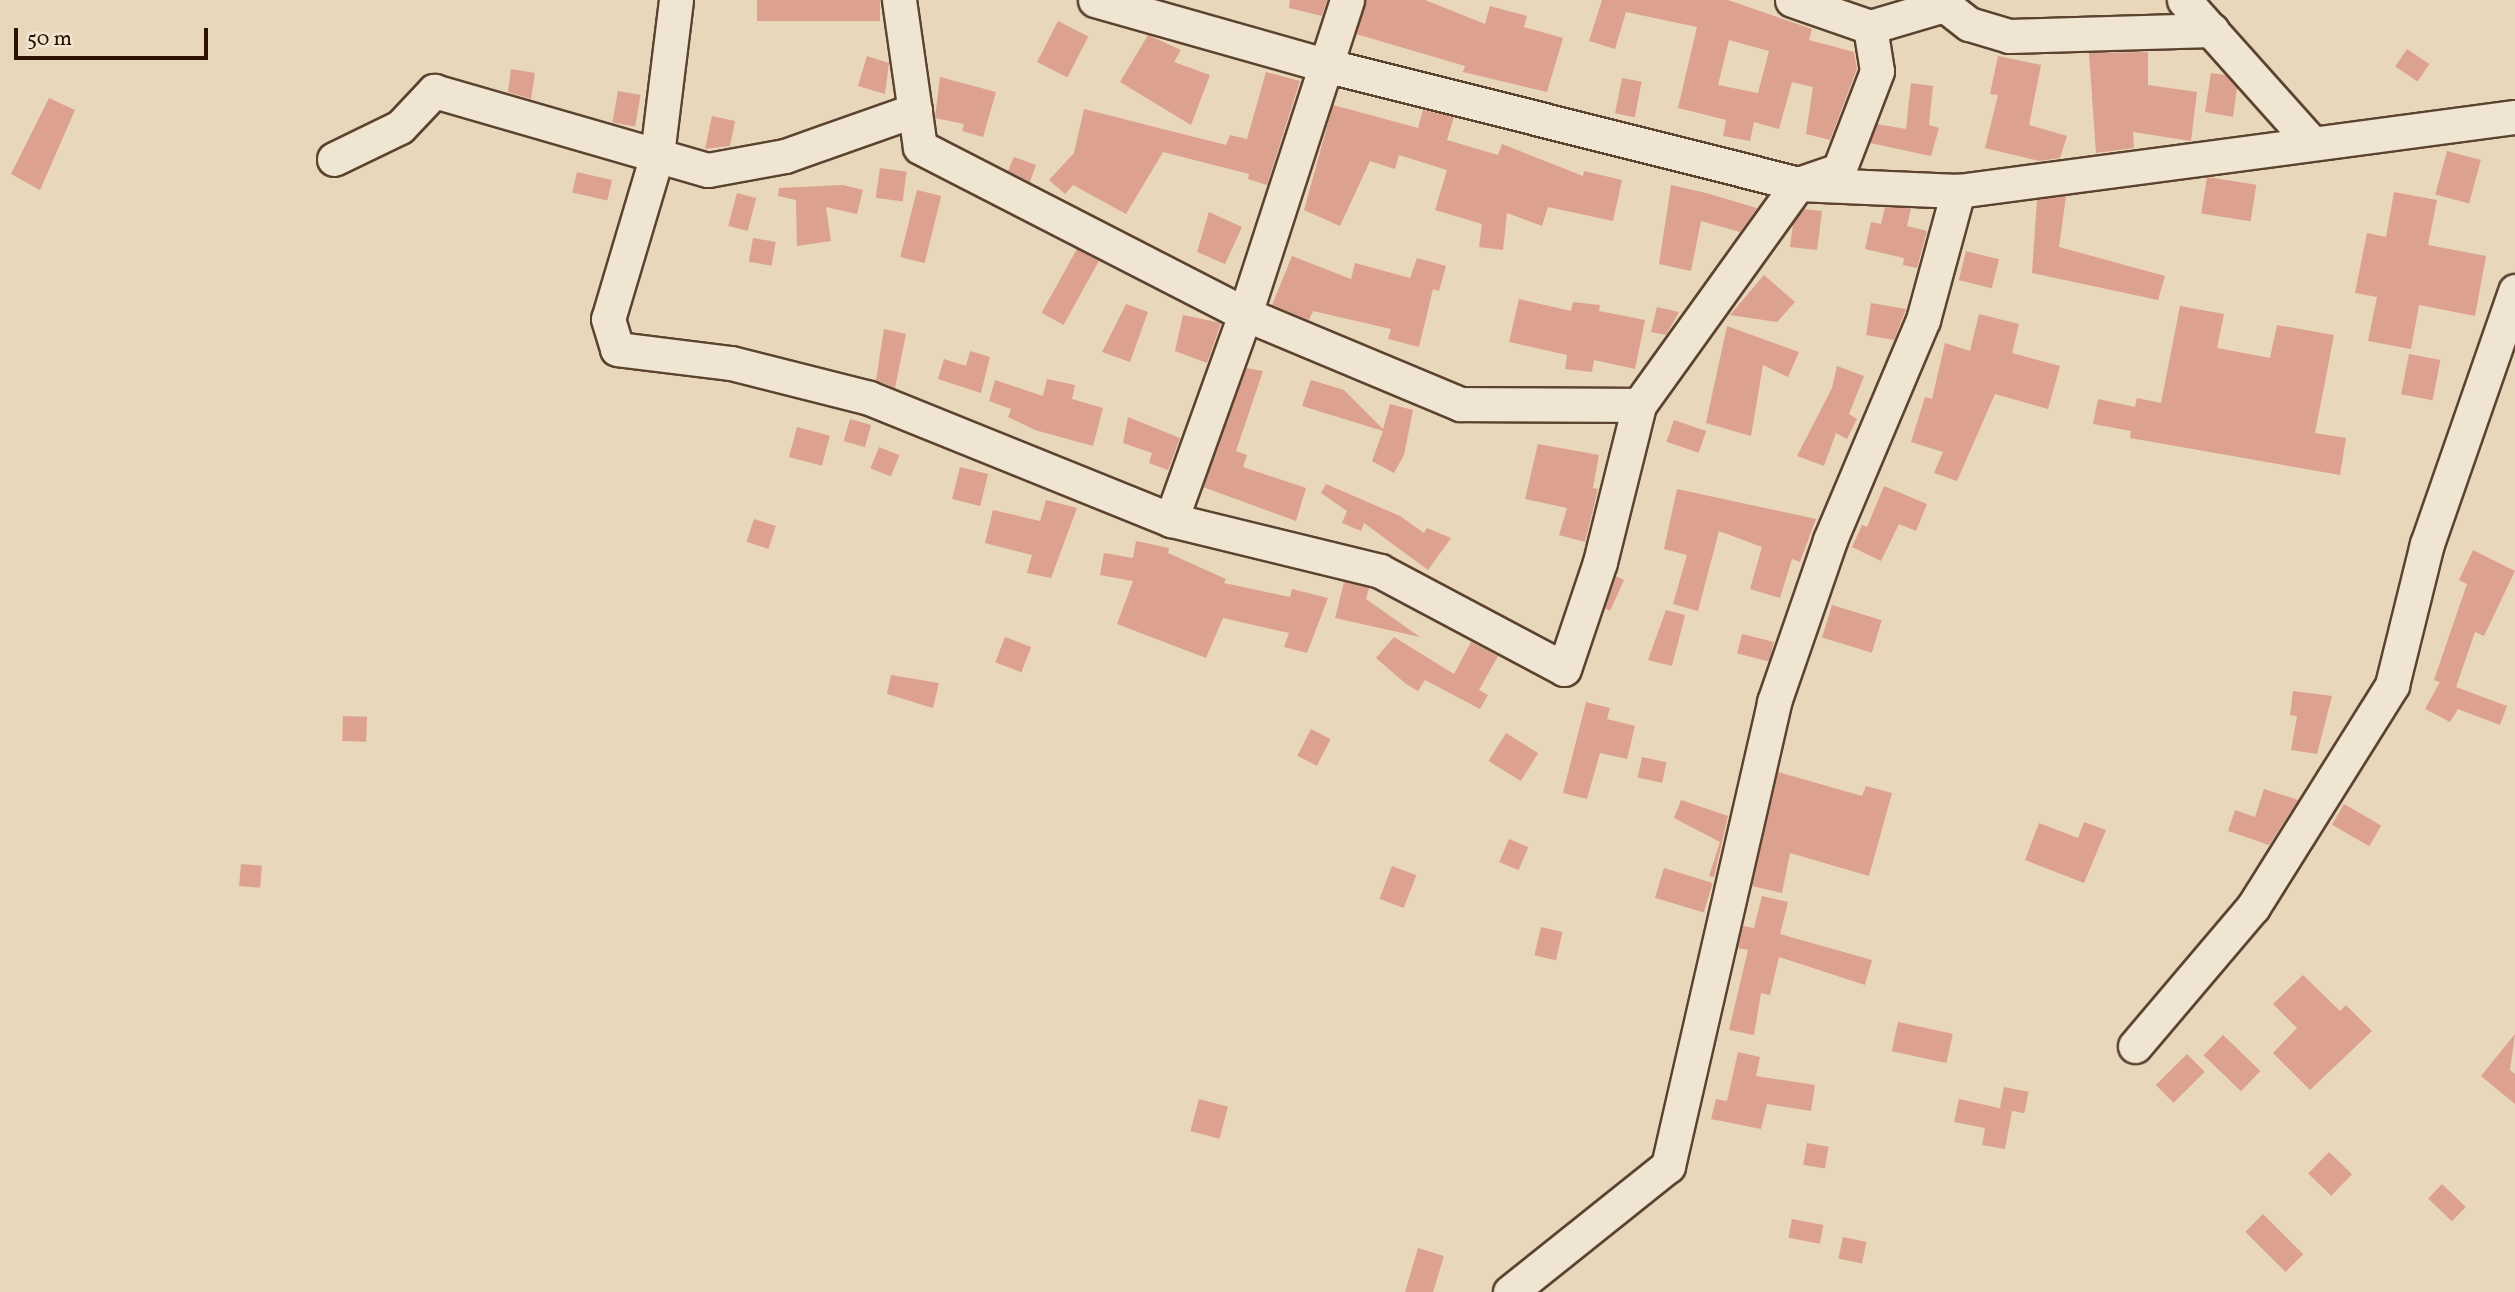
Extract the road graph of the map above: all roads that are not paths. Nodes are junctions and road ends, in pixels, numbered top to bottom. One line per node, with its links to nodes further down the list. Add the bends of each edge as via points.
1 (676, 0): 14 (street)
2 (899, 0): 11 (street)
3 (1096, 0): 10 (street)
4 (1347, 0): 10 (street)
5 (1792, 0): 8 (street)
6 (2184, 0): 9 (street)
7 (1940, 3): 8 (street); 9 (street, via 1969,24 2009,36)
8 (1870, 27): 16 (street, via 1877,71 1839,170)
9 (2212, 30): 13 (street)
10 (1325, 65): 16 (street); 19 (street)
11 (915, 110): 14 (street, via 785,156 708,170); 19 (street, via 920,147)
12 (2515, 117): 13 (street)
13 (2311, 142): 17 (street)
14 (657, 155): 15 (street, via 434,91 400,127); 21 (street, via 608,319 617,349 731,363 869,398)
15 (334, 159)
16 (1798, 184): 17 (street); 20 (street)
17 (1958, 191): 23 (street, via 1923,320 1830,540 1774,702 1668,1166)
18 (2515, 291): 22 (street, via 2427,544 2392,685 2253,907 2163,1007)
19 (1245, 314): 20 (street, via 1460,404); 21 (street)
20 (1639, 405): 21 (street, via 1600,562 1564,669 1380,571)
21 (1171, 520)
22 (2135, 1046)
23 (1510, 1292)

